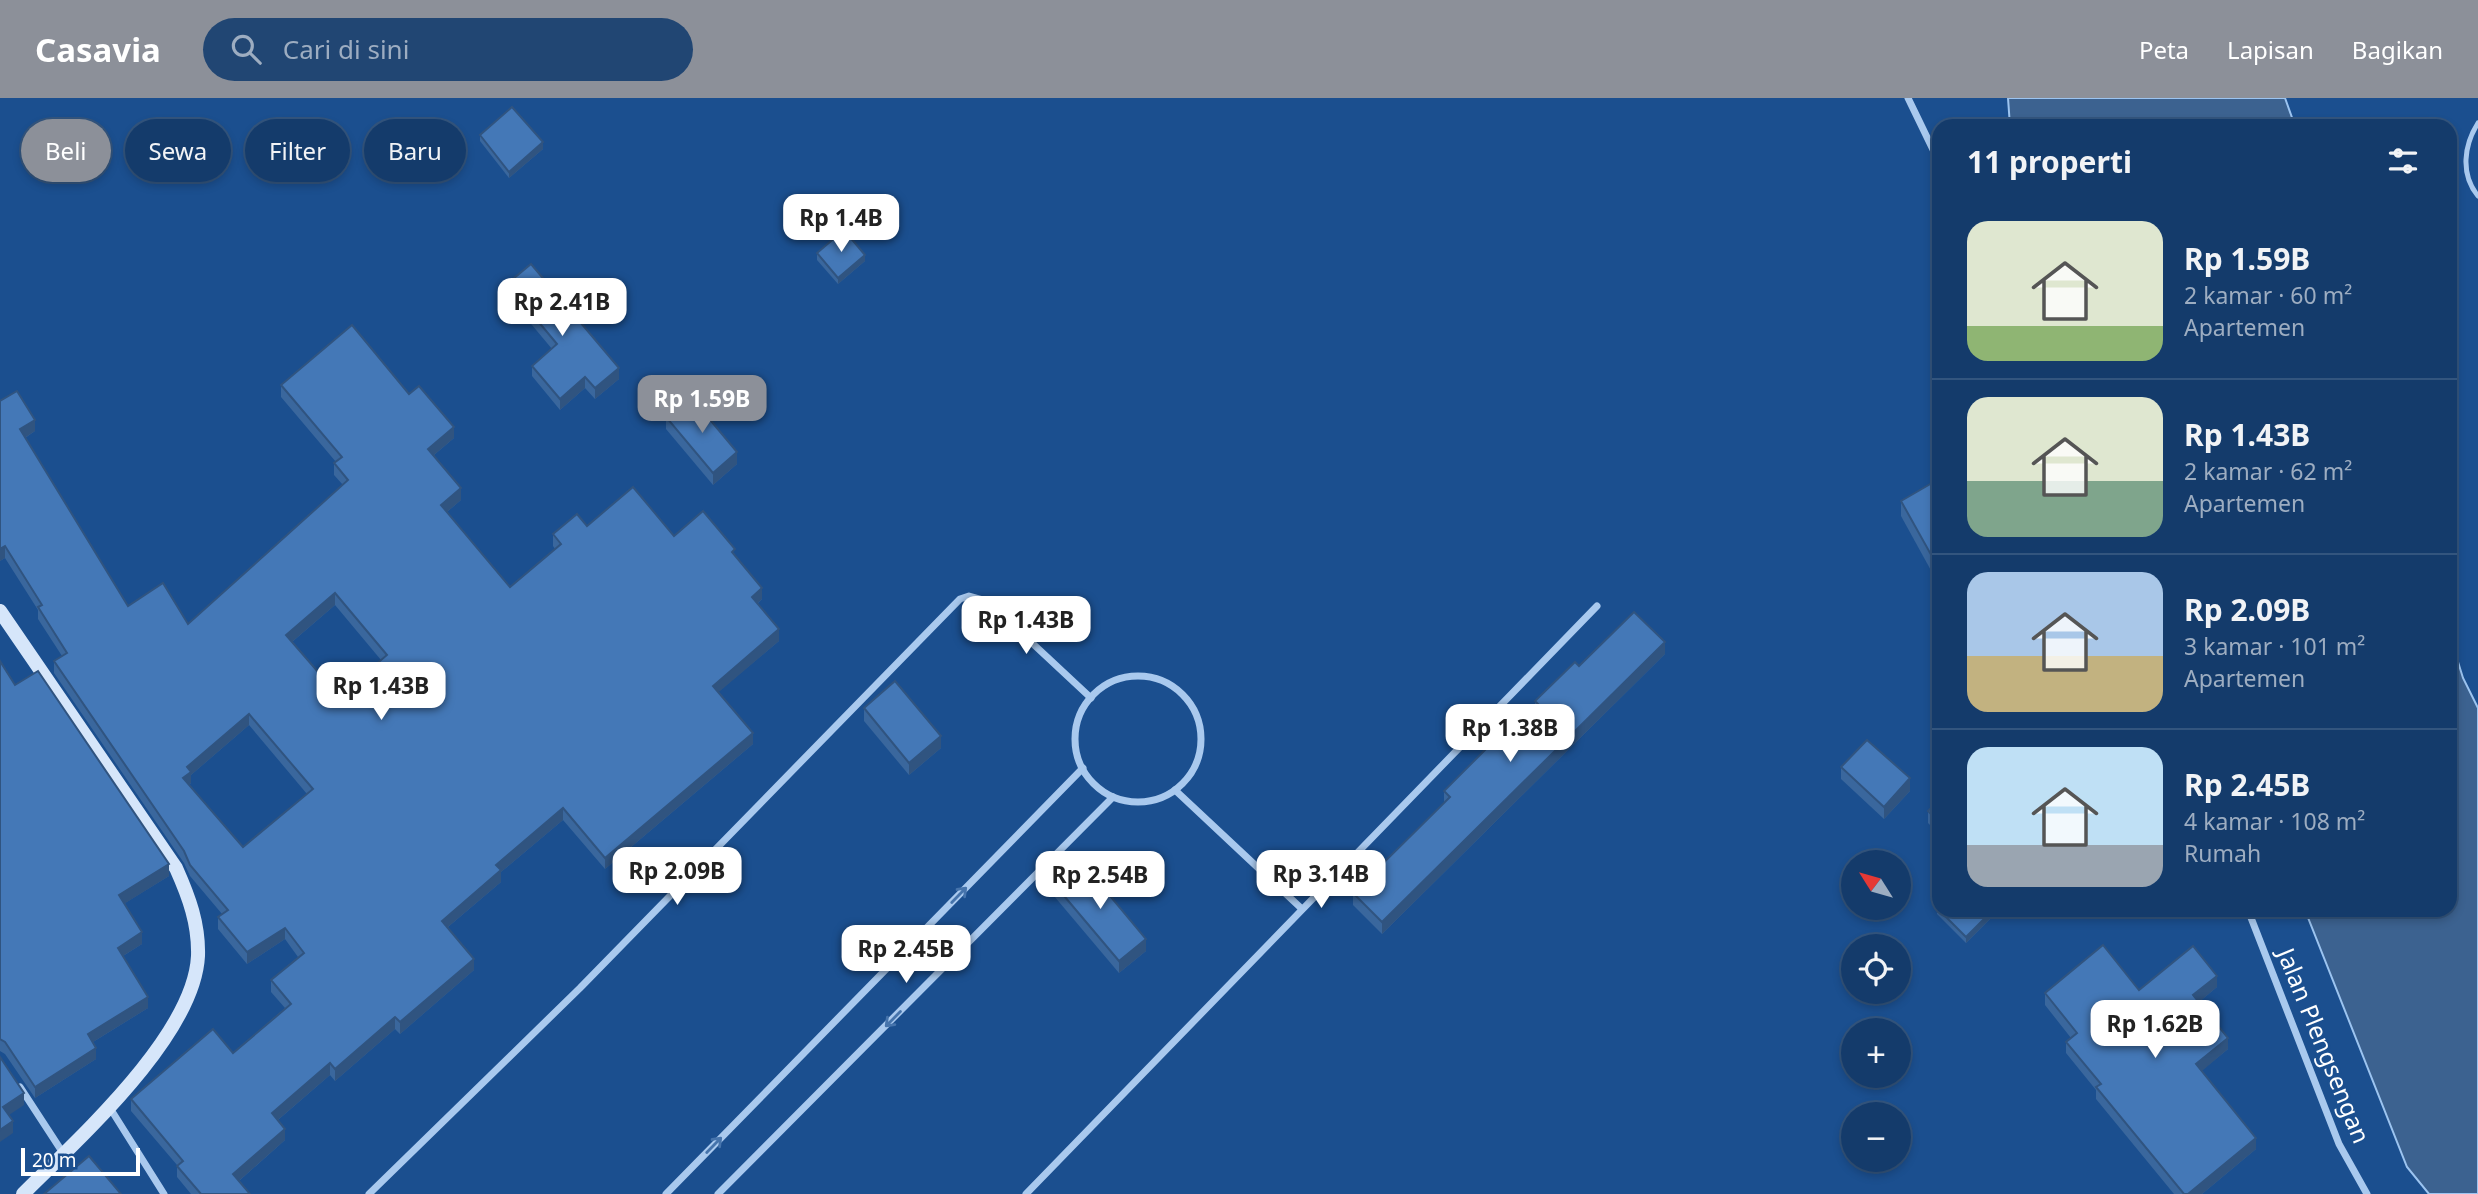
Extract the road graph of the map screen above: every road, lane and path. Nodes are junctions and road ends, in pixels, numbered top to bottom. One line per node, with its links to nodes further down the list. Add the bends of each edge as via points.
1 (1908, 98): 3 (street)
2 (2478, 123): 4 (lane, via 2470,135 2466,173)
3 (1932, 148)
4 (2478, 196)
5 (1597, 606): 11 (street)
6 (0, 611): 14 (street, via 176,868 197,926 198,959 188,998)
7 (1091, 698): 8 (street, via 1080,713 1076,732 1076,751); 9 (street, via 1107,684 1148,676 1185,696 1201,734 1199,756 1190,775); 18 (street, via 988,601 960,598 580,988)
8 (1083, 768): 10 (street, via 1095,785); 19 (street, one-way to 8)
9 (1175, 790): 10 (street, via 1145,802); 11 (street)
10 (1113, 797): 20 (street, one-way to 20)
11 (1302, 909): 21 (street)
12 (2251, 917): 22 (street, Jalan Plengsengan, via 2339,1144)
13 (14, 1078): 15 (street)
14 (110, 1108): 15 (street); 17 (street)
15 (63, 1153): 16 (street)
16 (23, 1194)
17 (164, 1194)
18 (369, 1194)
19 (666, 1194)
20 (718, 1194)
21 (1026, 1194)
22 (2367, 1194)

